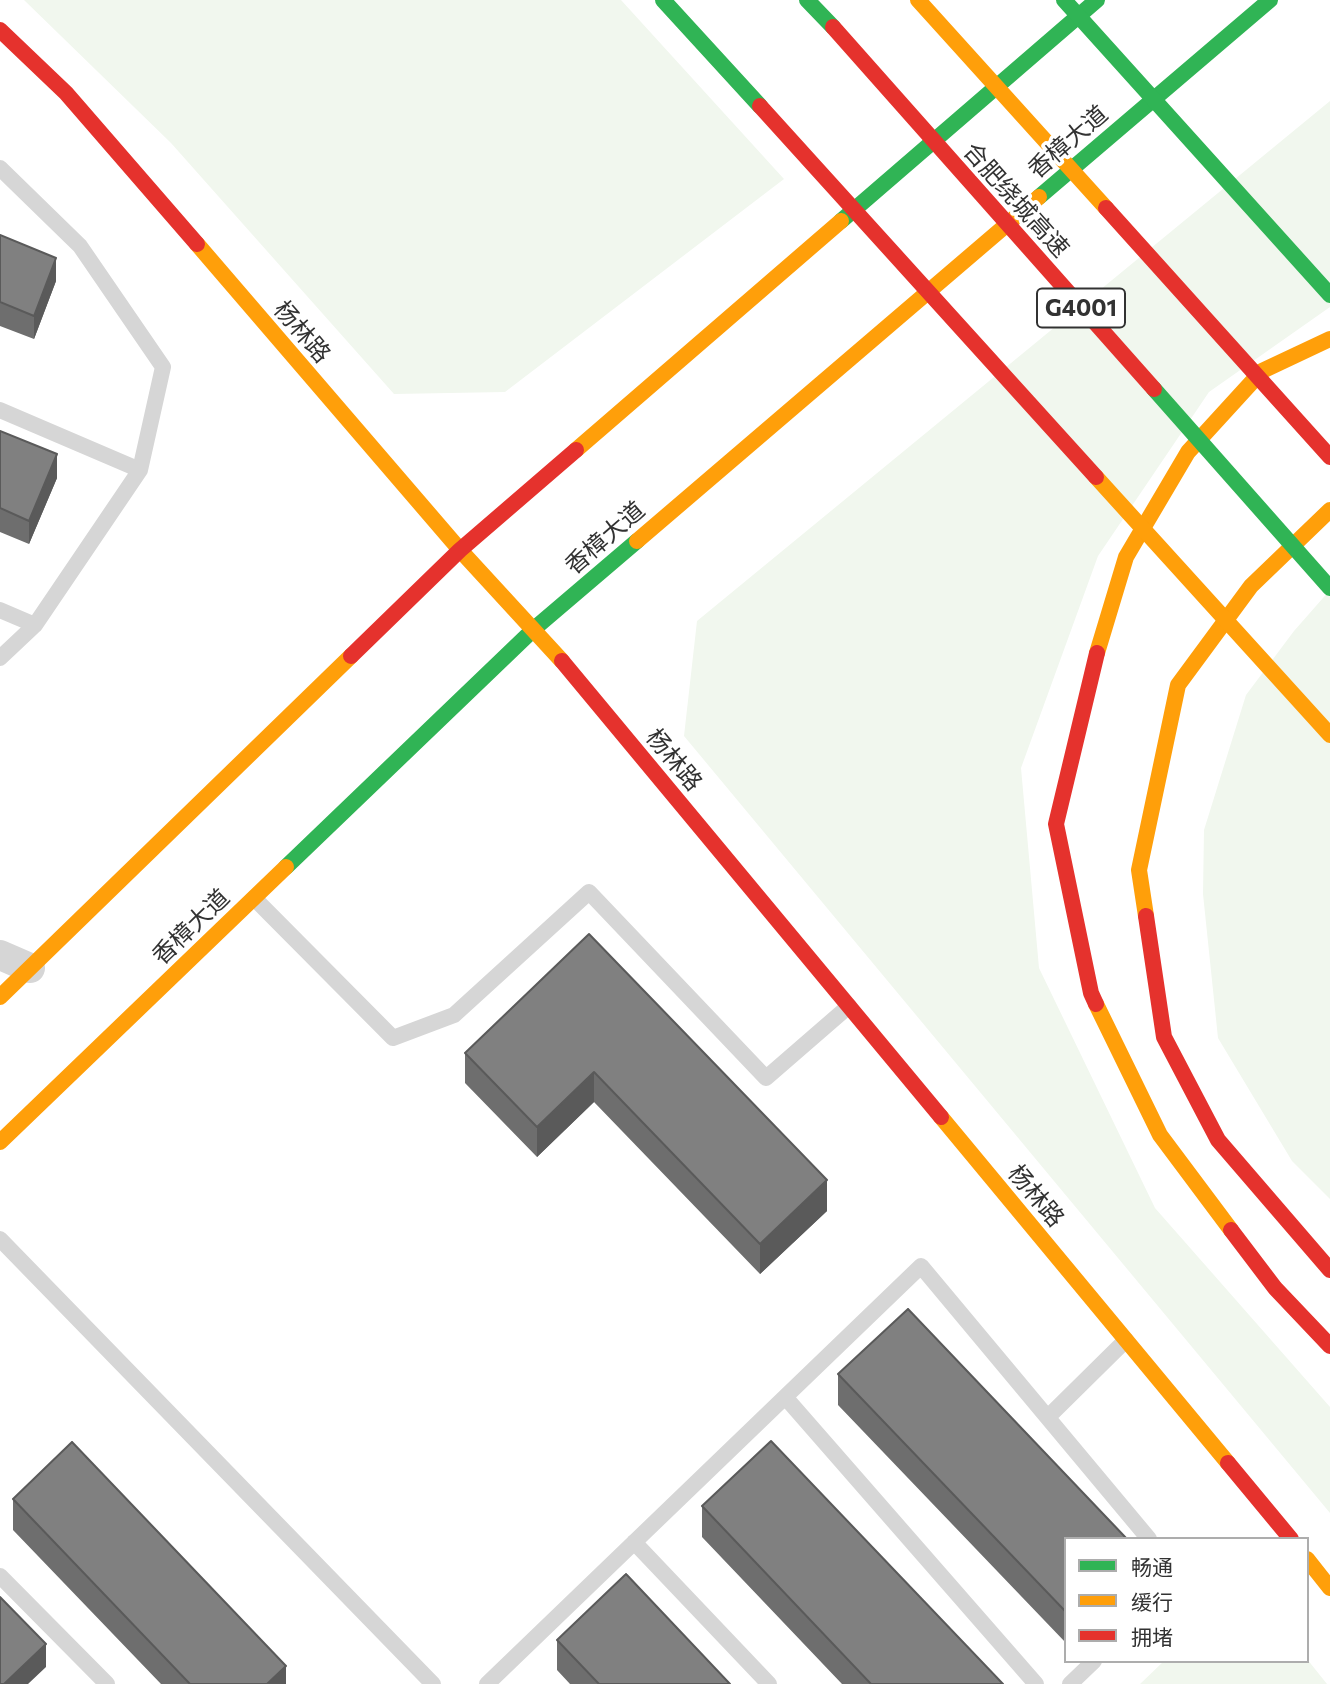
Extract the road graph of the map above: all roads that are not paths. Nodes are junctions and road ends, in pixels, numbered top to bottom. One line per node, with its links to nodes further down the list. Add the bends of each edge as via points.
1 (663, 0): 21 (main road, bridge)
2 (807, 0): 16 (main road, 合肥绕城高速 / G4001, bridge)
3 (918, 0): 12 (main road, bridge)
4 (1064, 0): 9 (main road, bridge)
5 (1097, 0): 15 (main road)
6 (1270, 0): 19 (main road, 香樟大道)
7 (0, 30): 15 (main road, 杨林路, via 66,93)
8 (0, 168): 13 (lane, via 80,246 163,367)
9 (1330, 295)
10 (1330, 339): 31 (main road, via 1262,371 1188,452 1126,557 1086,689 1056,824 1091,993 1160,1135 1275,1288)
11 (0, 410): 13 (lane)
12 (1330, 457)
13 (140, 470): 18 (lane)
14 (1330, 510): 29 (main road, via 1251,586 1178,685 1139,870 1164,1037 1218,1140)
15 (460, 550): 19 (main road, 杨林路); 24 (main road)
16 (1330, 588)
17 (0, 610): 18 (lane)
18 (35, 625): 20 (lane)
19 (535, 628): 22 (main road, 香樟大道); 26 (main road, 杨林路)
20 (0, 658)
21 (1330, 734)
22 (254, 898): 26 (lane, via 393,1038 454,1015 589,892 766,1078); 27 (main road, 香樟大道)
23 (0, 955): 24 (street)
24 (30, 968): 25 (main road)
25 (0, 997)
26 (849, 1006): 30 (main road, 杨林路)
27 (0, 1142)
28 (0, 1239): 42 (lane)
29 (1330, 1269)
30 (1126, 1340): 33 (lane); 35 (main road, 杨林路)
31 (1330, 1346)
32 (786, 1398): 33 (lane, via 921,1266); 36 (lane); 45 (lane)
33 (1048, 1417): 34 (lane)
34 (1147, 1537)
35 (1289, 1537)
36 (634, 1542): 43 (lane); 44 (lane)
37 (1309, 1562): 39 (main road)
38 (0, 1576): 41 (lane)
39 (1330, 1588)
40 (1092, 1663): 46 (lane)
41 (107, 1684)
42 (433, 1684)
43 (487, 1684)
44 (769, 1684)
45 (1036, 1684)
46 (1070, 1684)

